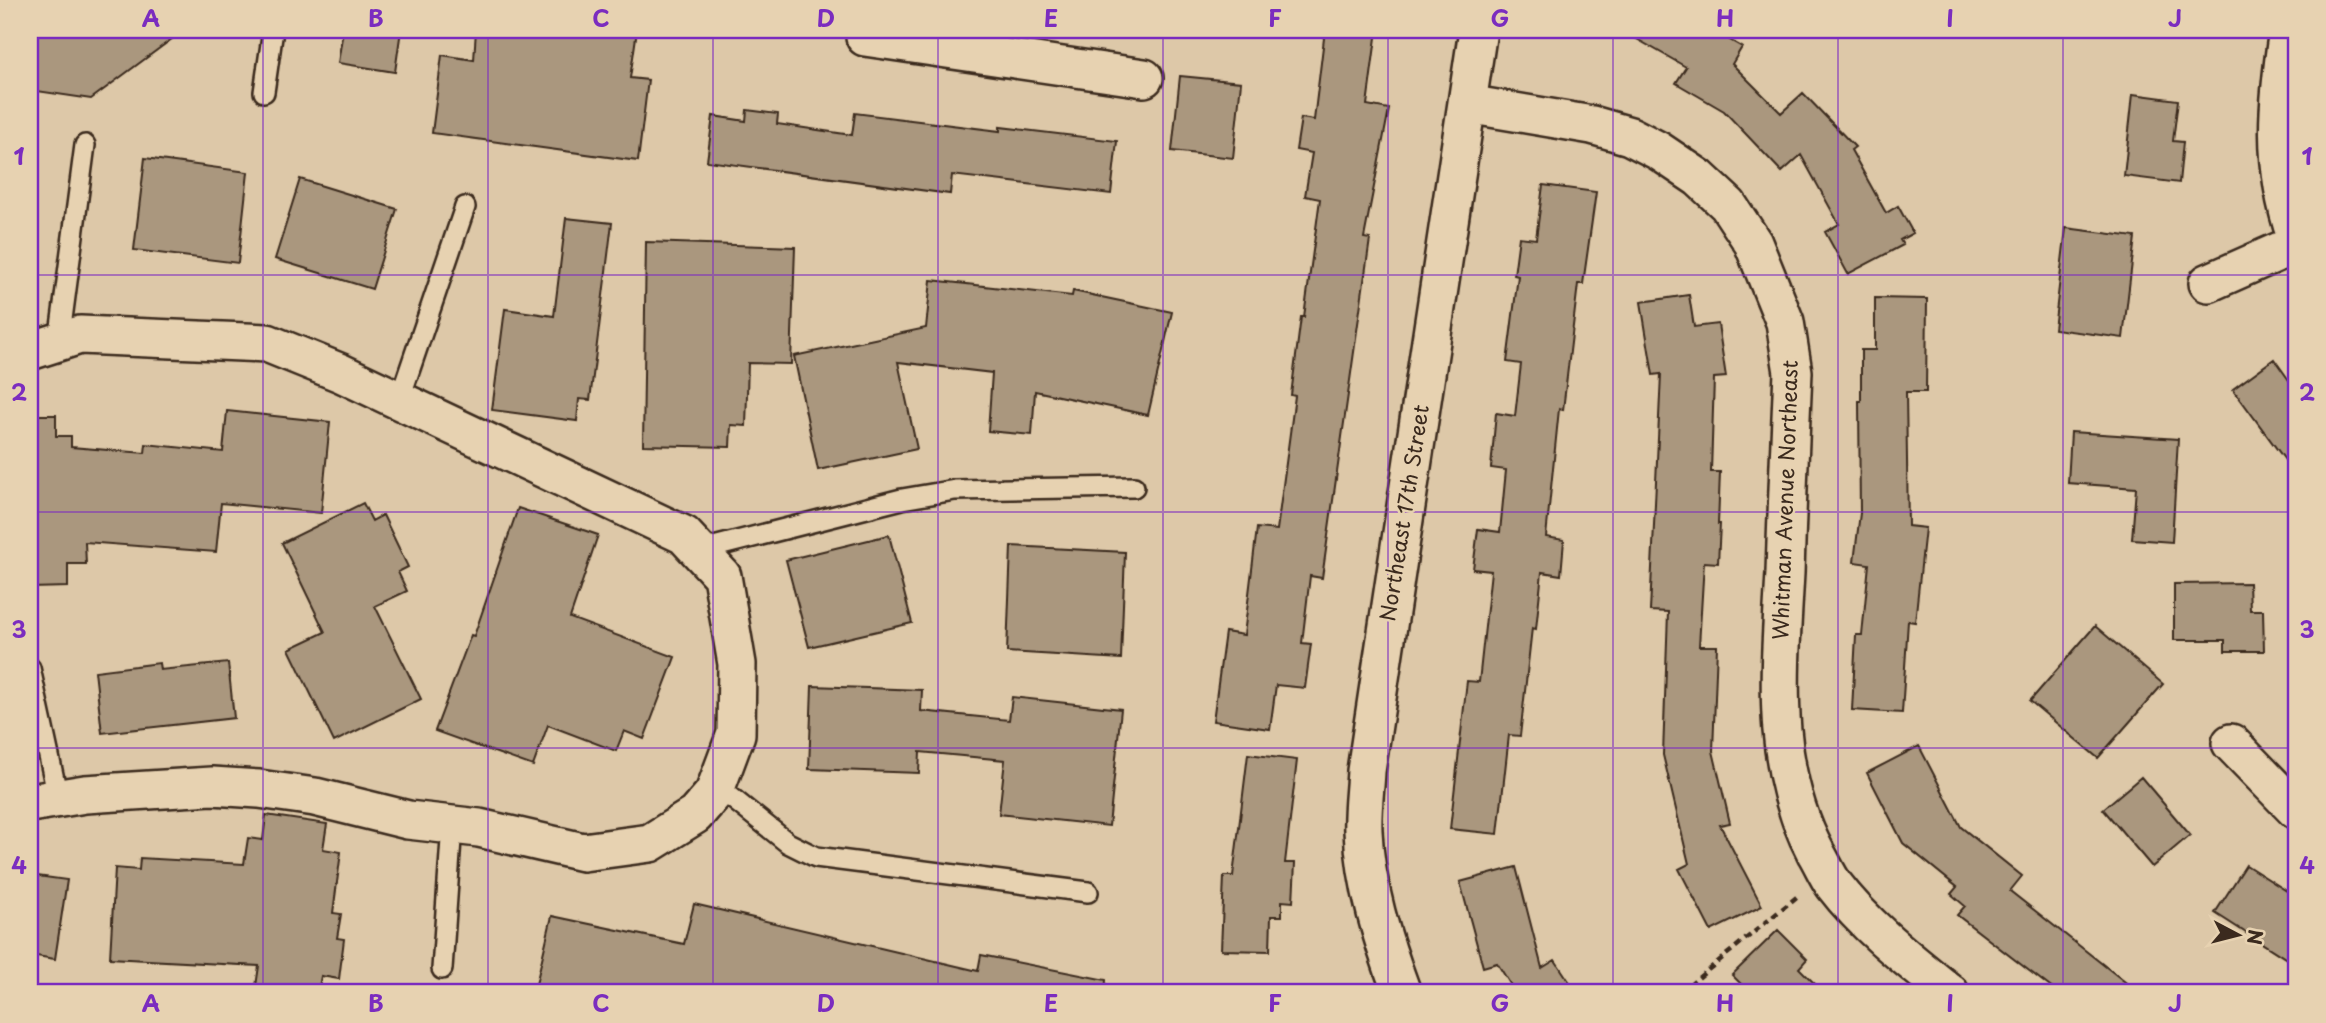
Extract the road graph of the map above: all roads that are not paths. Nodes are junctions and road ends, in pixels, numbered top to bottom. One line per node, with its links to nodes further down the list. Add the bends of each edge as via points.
1 (273, 30): 7 (lane)
2 (1478, 30): 8 (street, Northeast 17th Street)
3 (2288, 30): 6 (street)
4 (865, 33): 5 (street)
5 (1144, 78)
6 (2288, 83): 11 (street, via 2277,154 2284,204)
7 (264, 92)
8 (1467, 104): 26 (street, Northeast 17th Street, via 1366,771 1363,831 1372,888); 27 (street, Whitman Avenue Northeast, via 1630,135 1699,178 1728,205 1753,243 1785,322 1793,372 1779,701 1793,798 1833,883 1860,916)
9 (85, 145): 14 (lane)
10 (465, 207): 15 (lane)
11 (2296, 237)
12 (2296, 244): 13 (street)
13 (2208, 283)
14 (44, 346): 15 (street, via 80,335 267,343)
15 (399, 401): 17 (street, via 684,535)
16 (1135, 487): 17 (lane, via 955,490 902,499 706,549)
17 (701, 554): 20 (street, via 722,576 737,664 736,734)
18 (30, 668): 21 (lane)
19 (2231, 743): 22 (street)
20 (717, 786): 23 (street, via 695,815 650,843 583,852); 24 (lane, via 788,843 816,857)
21 (44, 801): 23 (street, via 212,786 315,797 408,820)
22 (2296, 810)
23 (452, 825): 25 (lane)
24 (1088, 892)
25 (442, 969)
26 (1402, 993)
27 (1950, 993)

